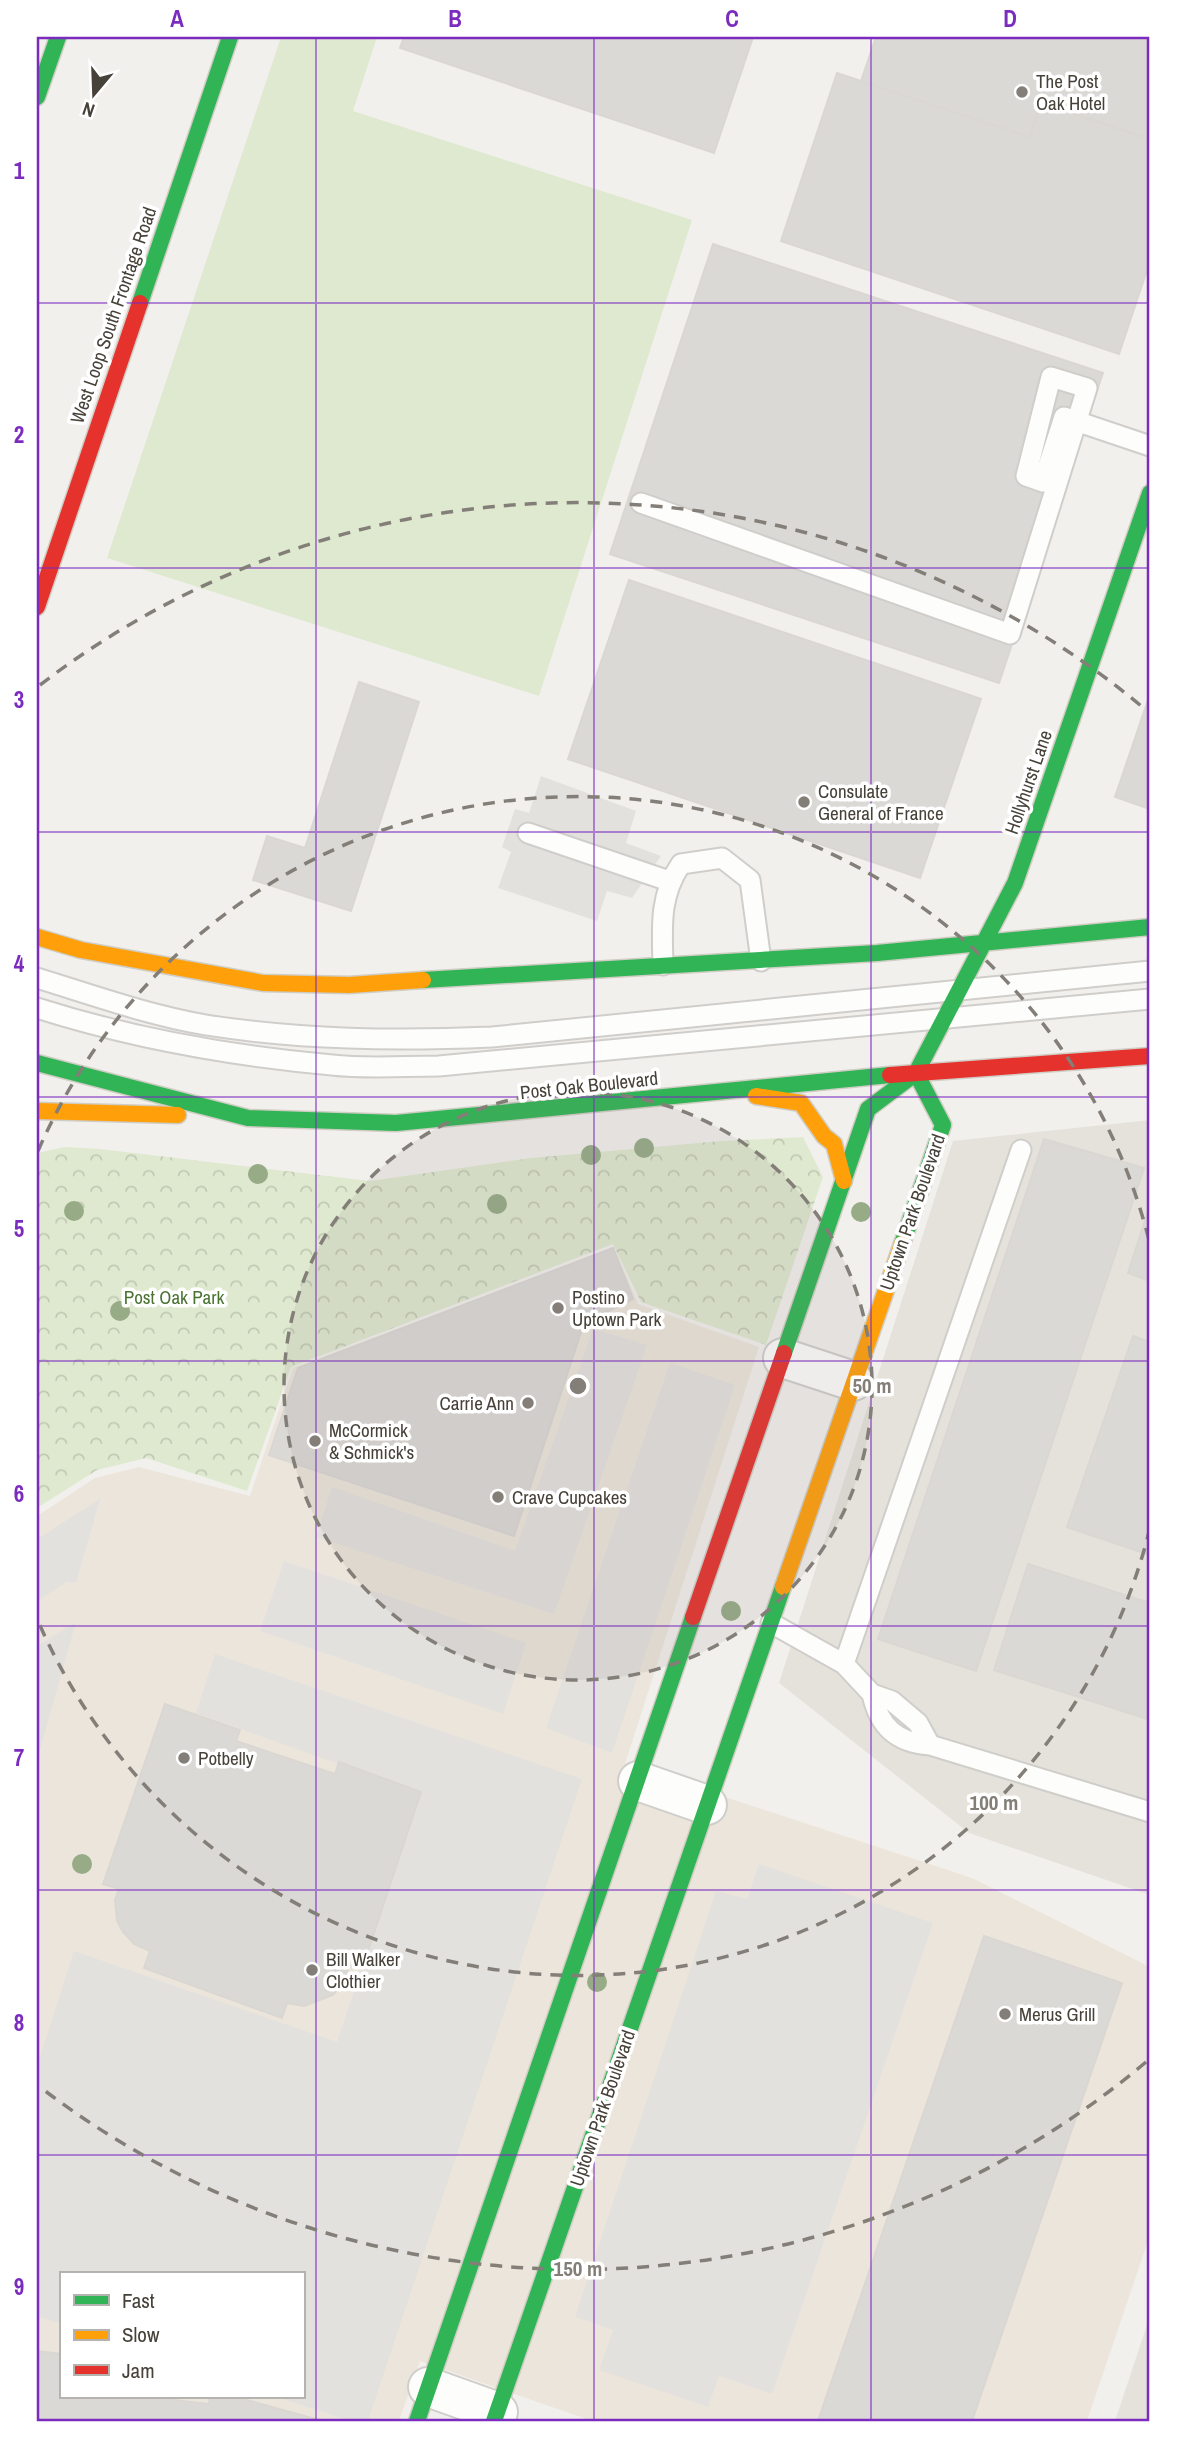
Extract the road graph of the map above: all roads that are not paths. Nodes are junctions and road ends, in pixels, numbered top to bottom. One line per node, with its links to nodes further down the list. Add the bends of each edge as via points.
1 (58, 37): 3 (main road)
2 (230, 37): 8 (main road, West Loop South Frontage Road)
3 (37, 97)
4 (1150, 446): 6 (lane, via 1093,426 1086,424 1075,420 1064,417 1043,482 1026,476 1051,377 1087,388 1083,401 1079,414 1075,427 1047,518 1010,634)
5 (1150, 493): 7 (main road, Hollyhurst Lane)
6 (640, 503)
7 (1146, 520): 13 (main road, Hollyhurst Lane, via 1016,883)
8 (37, 607)
9 (528, 833): 10 (lane)
10 (669, 881): 14 (lane, via 681,864 722,858 750,880); 15 (lane, via 664,896)
11 (1150, 927): 13 (main road)
12 (37, 937): 15 (main road, via 81,950 263,983 349,985)
13 (985, 943): 14 (main road); 18 (main road, Hollyhurst Lane)
14 (761, 961): 15 (main road)
15 (663, 965)
16 (1150, 971): 18 (lane)
17 (37, 978): 18 (lane, via 129,1007 204,1024 287,1036 396,1041 492,1037)
18 (960, 989): 21 (main road, Hollyhurst Lane)
19 (1150, 999): 21 (lane)
20 (37, 1008): 21 (lane, via 205,1048 334,1066 522,1061)
21 (945, 1018): 24 (main road, Hollyhurst Lane)
22 (1150, 1056): 24 (main road, Post Oak Boulevard)
23 (37, 1063): 27 (main road, Post Oak Boulevard)
24 (916, 1073): 25 (main road, Post Oak Boulevard); 29 (main road, Uptown Park Boulevard, via 868,1110); 31 (main road, Uptown Park Boulevard, via 943,1125)
25 (729, 1092): 27 (main road, Post Oak Boulevard, via 396,1123); 29 (main road, via 801,1103 834,1144)
26 (37, 1111): 27 (main road)
27 (248, 1118)
28 (1021, 1150): 33 (lane)
29 (844, 1181): 30 (main road, Uptown Park Boulevard)
30 (783, 1358): 31 (street); 34 (main road, Uptown Park Boulevard)
31 (853, 1381): 32 (main road, Uptown Park Boulevard)
32 (771, 1623): 33 (lane); 35 (main road, Uptown Park Boulevard)
33 (844, 1664): 36 (lane, via 872,1694 880,1720 903,1741 930,1745)
34 (638, 1781): 35 (street); 37 (main road, Uptown Park Boulevard)
35 (707, 1805): 38 (main road, Uptown Park Boulevard)
36 (1150, 1812)
37 (423, 2404): 38 (street, Uptown Park Boulevard)
38 (496, 2417)

